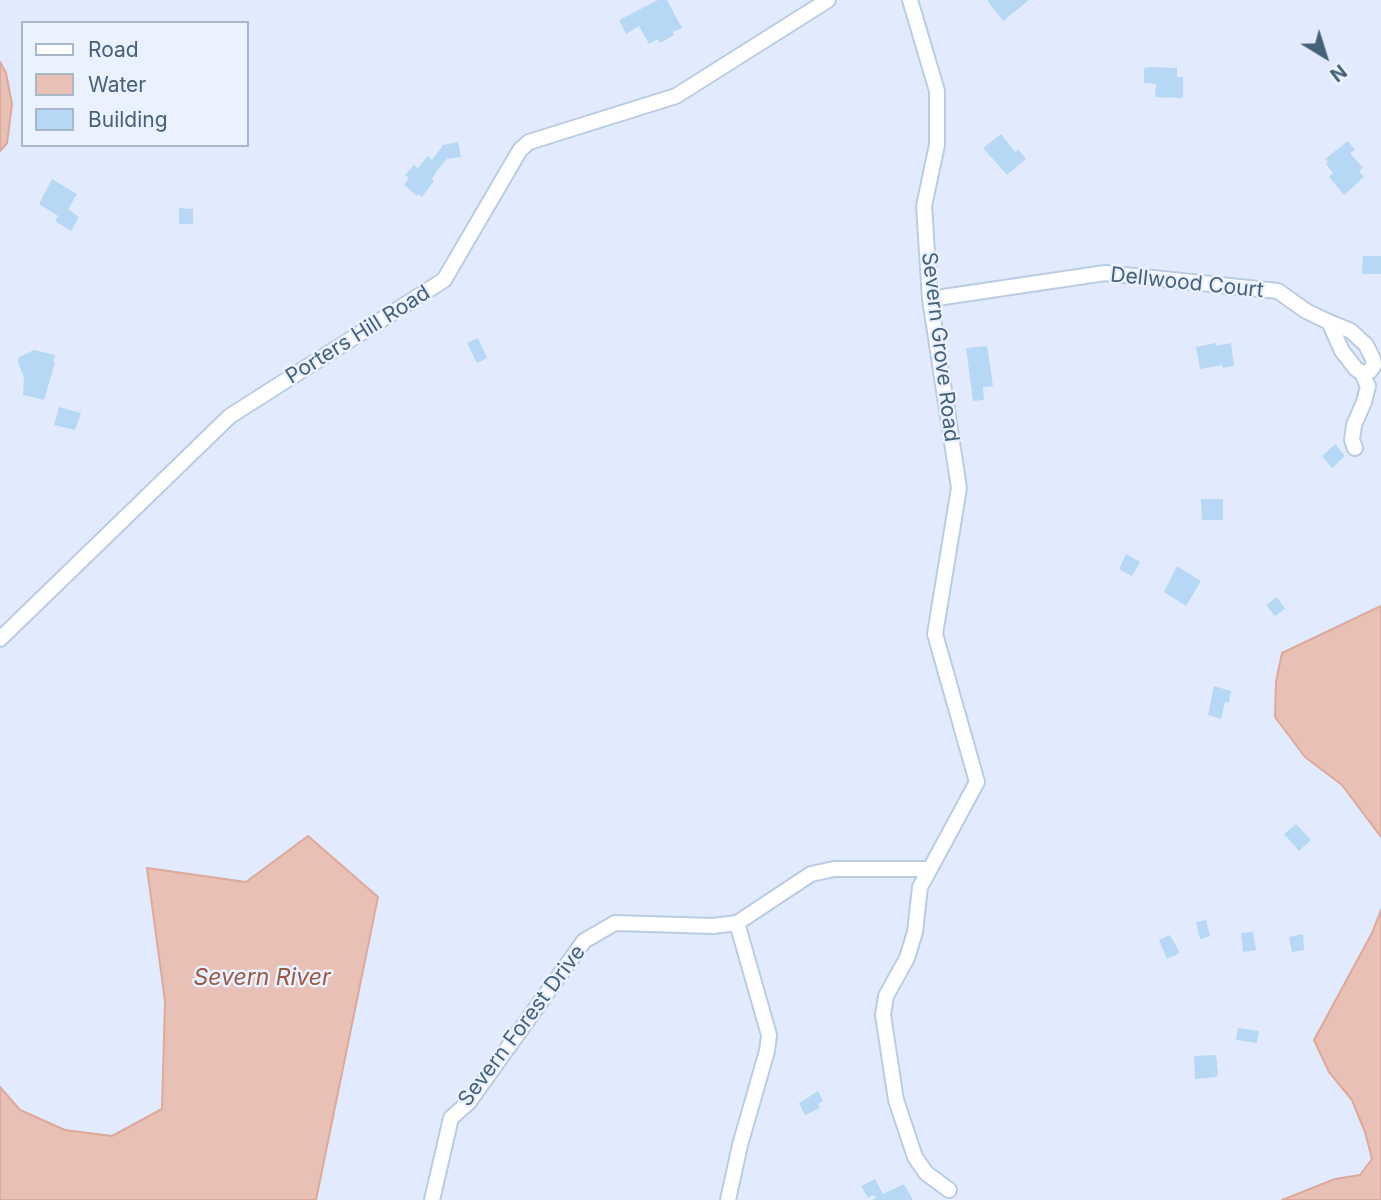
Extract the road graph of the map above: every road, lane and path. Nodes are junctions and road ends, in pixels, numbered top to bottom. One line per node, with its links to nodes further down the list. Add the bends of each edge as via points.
1 (828, 0): 7 (street, Porters Hill Road, via 676,96 529,142 444,280 230,416)
2 (910, 0): 3 (street, Severn Grove Road, via 937,91 937,145 924,206)
3 (930, 299): 4 (street, Dellwood Court, via 1105,274 1278,292); 8 (street, Severn Grove Road, via 959,488 935,634 977,782)
4 (1329, 322): 5 (street, via 1342,351); 5 (street, via 1351,331 1366,345 1374,365)
5 (1362, 373): 6 (street, via 1368,386 1354,425)
6 (1355, 448)
7 (0, 639)
8 (930, 869): 9 (street, Severn Forest Drive, via 834,869 811,874); 10 (street, via 920,887 915,932 886,996 883,1015 896,1100 915,1157 926,1173)
9 (737, 923): 11 (street, Severn Forest Drive, via 615,923 584,941 469,1102 451,1118); 12 (street, via 769,1035)
10 (949, 1190)
11 (432, 1200)
12 (729, 1200)

